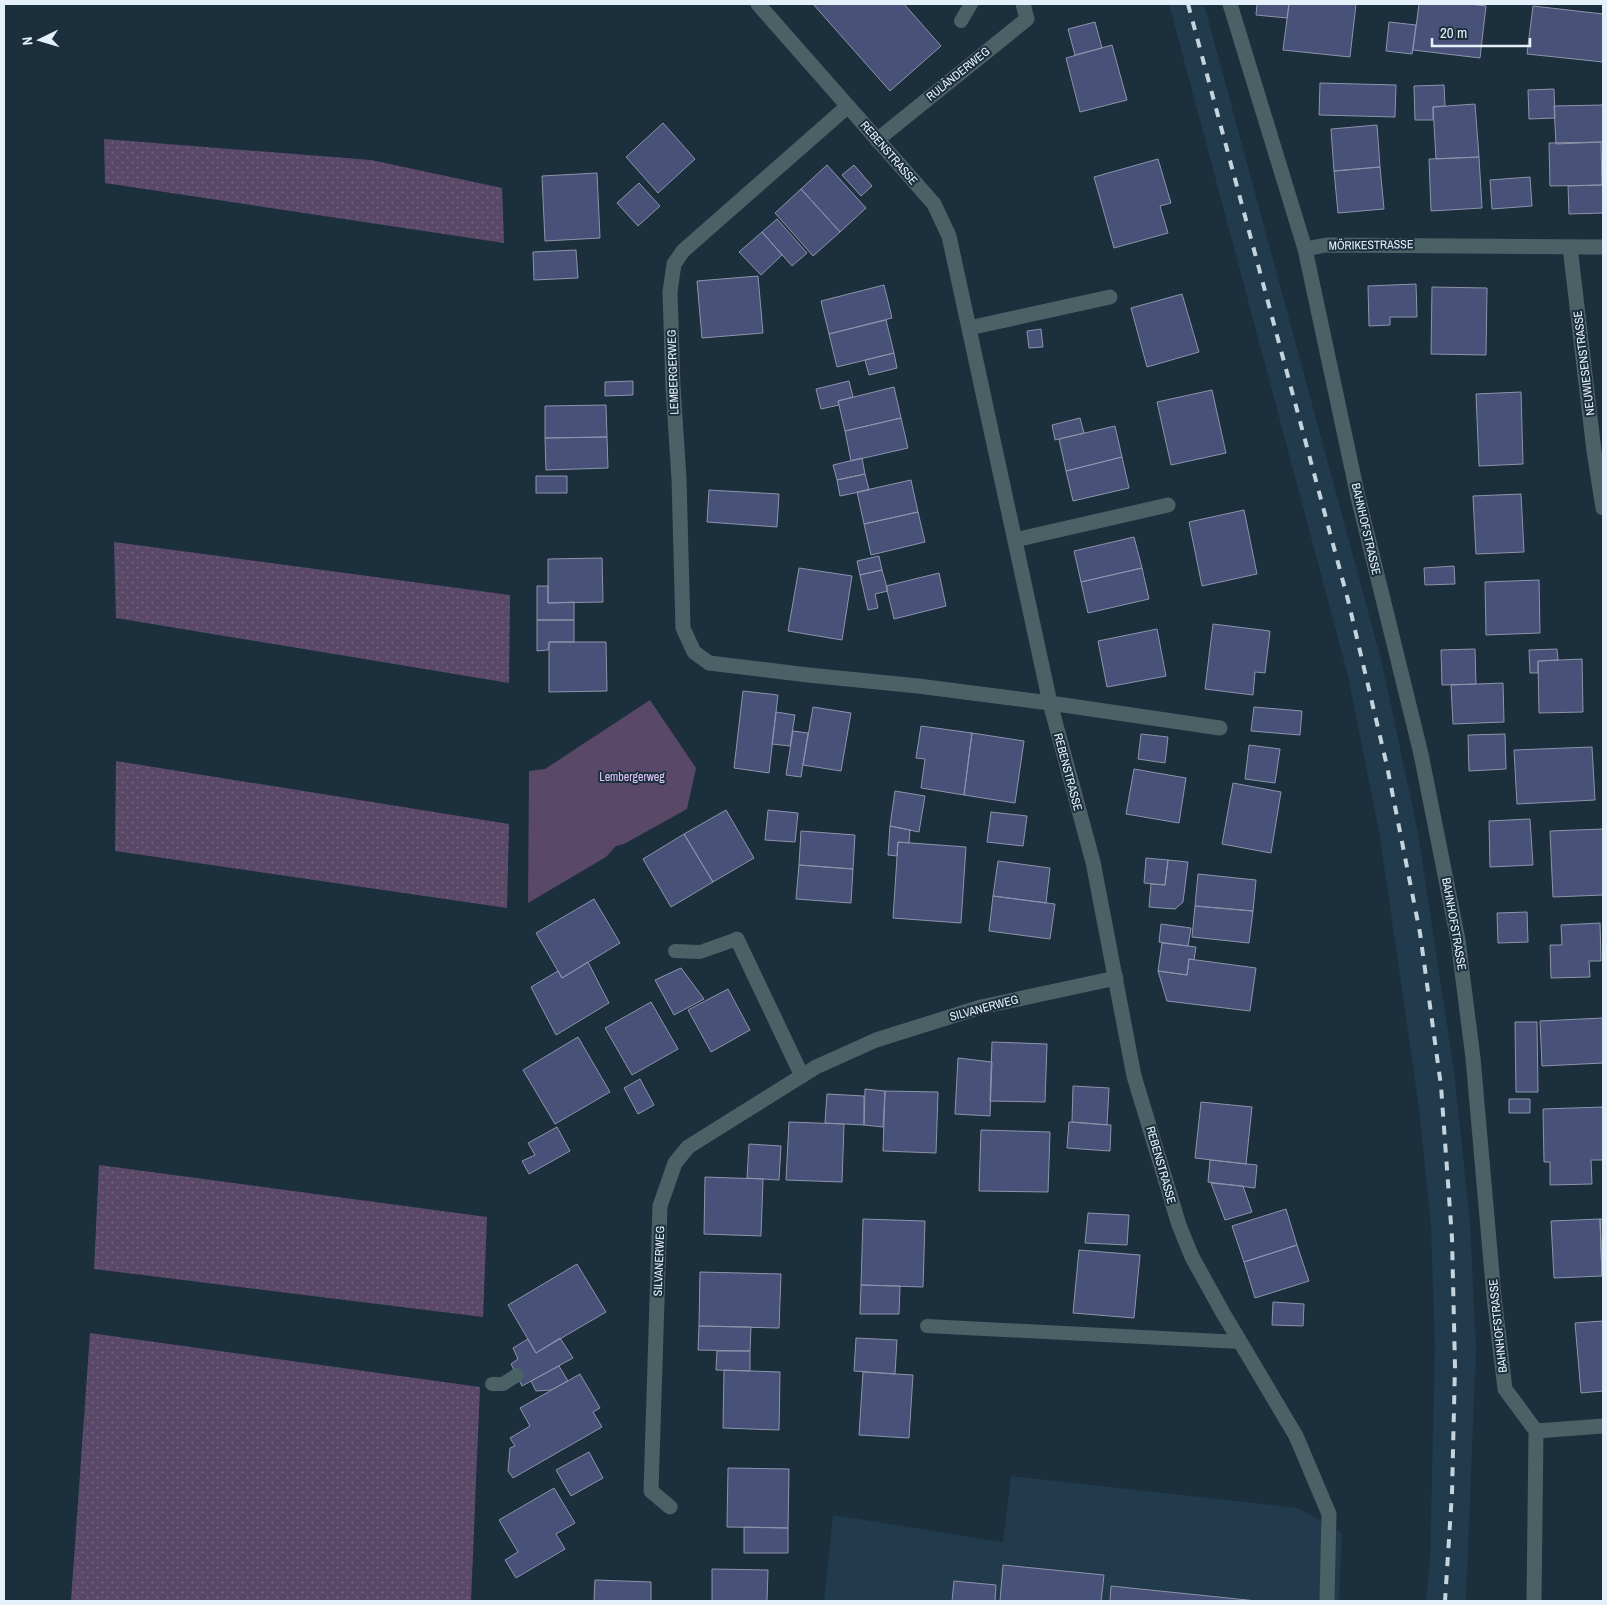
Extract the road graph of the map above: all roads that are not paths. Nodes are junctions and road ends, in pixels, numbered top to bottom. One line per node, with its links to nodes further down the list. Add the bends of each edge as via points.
1 (758, 4): 6 (street, REBENSTRASSE)
2 (971, 4): 5 (lane)
3 (1023, 4): 7 (street, RULÄNDERWEG, via 1027,19)
4 (1230, 4): 10 (street)
5 (961, 21)
6 (848, 106): 7 (street, REBENSTRASSE); 16 (street, LEMBERGERWEG, via 683,251 674,264 670,292 683,628 694,652 709,663)
7 (877, 140): 12 (street, REBENSTRASSE, via 934,204 949,236)
8 (1570, 247): 9 (street, MÖRIKESTRASSE); 10 (street, MÖRIKESTRASSE, via 1335,244); 14 (street, NEUWIESENSTRASSE)
9 (1603, 247)
10 (1305, 249): 27 (street, BAHNHOFSTRASSE, via 1358,497 1421,754 1458,940 1473,1058 1505,1388)
11 (1110, 297): 12 (street)
12 (970, 328): 15 (street, REBENSTRASSE)
13 (1168, 505): 15 (street)
14 (1603, 508)
15 (1015, 540): 16 (street, REBENSTRASSE)
16 (1050, 703): 17 (street); 20 (street, REBENSTRASSE, via 1093,862)
17 (1220, 728)
18 (736, 939): 19 (lane, via 700,952); 21 (street)
19 (674, 951)
20 (1116, 978): 21 (street, SILVANERWEG, via 981,1007 876,1040); 23 (street, REBENSTRASSE, via 1134,1076 1179,1225 1192,1257)
21 (802, 1076): 28 (street, SILVANERWEG, via 688,1147 675,1163 660,1206 651,1491)
22 (928, 1326): 23 (lane)
23 (1240, 1342): 29 (street, REBENSTRASSE, via 1296,1436 1329,1514)
24 (516, 1375): 25 (lane, via 503,1384)
25 (492, 1384)
26 (1603, 1426): 27 (street)
27 (1536, 1430): 30 (street)
28 (670, 1507)
29 (1327, 1601)
30 (1534, 1601)

